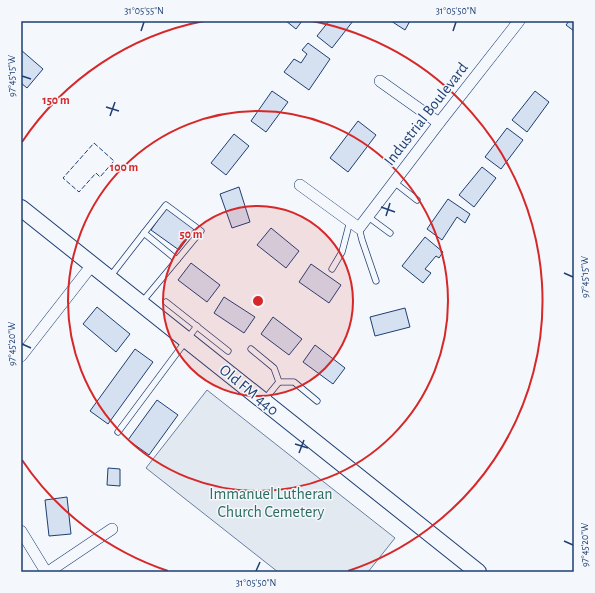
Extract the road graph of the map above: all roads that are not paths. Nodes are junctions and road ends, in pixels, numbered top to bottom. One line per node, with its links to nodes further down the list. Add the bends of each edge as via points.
1 (519, 21): 3 (street, Industrial Boulevard)
2 (380, 81): 3 (street)
3 (439, 123): 4 (street, Industrial Boulevard)
4 (394, 182): 6 (lane); 8 (street, Industrial Boulevard)
5 (300, 185): 9 (street)
6 (417, 200)
7 (21, 208): 13 (street, Old FM 440)
8 (367, 216): 9 (street, Industrial Boulevard); 11 (lane)
9 (354, 225): 14 (lane); 16 (lane)
10 (144, 233): 12 (lane); 12 (lane, via 166,205 201,231); 15 (lane)
11 (390, 233)
12 (177, 260): 18 (lane)
13 (92, 265): 15 (street, Old FM 440); 23 (street)
14 (332, 269)
15 (109, 278): 18 (street, Old FM 440)
16 (376, 281)
17 (166, 302): 19 (lane)
18 (140, 304): 20 (street, Old FM 440)
19 (197, 326): 20 (lane); 22 (lane)
20 (186, 340): 25 (street, Old FM 440); 27 (lane)
21 (251, 349): 24 (lane, via 274,368)
22 (228, 350)
23 (21, 356)
24 (279, 382): 25 (lane); 26 (lane, via 294,382)
25 (263, 401): 31 (street, Old FM 440)
26 (317, 401)
27 (118, 432)
28 (112, 529): 30 (street)
29 (21, 531): 30 (street)
30 (47, 572)
31 (478, 572)

